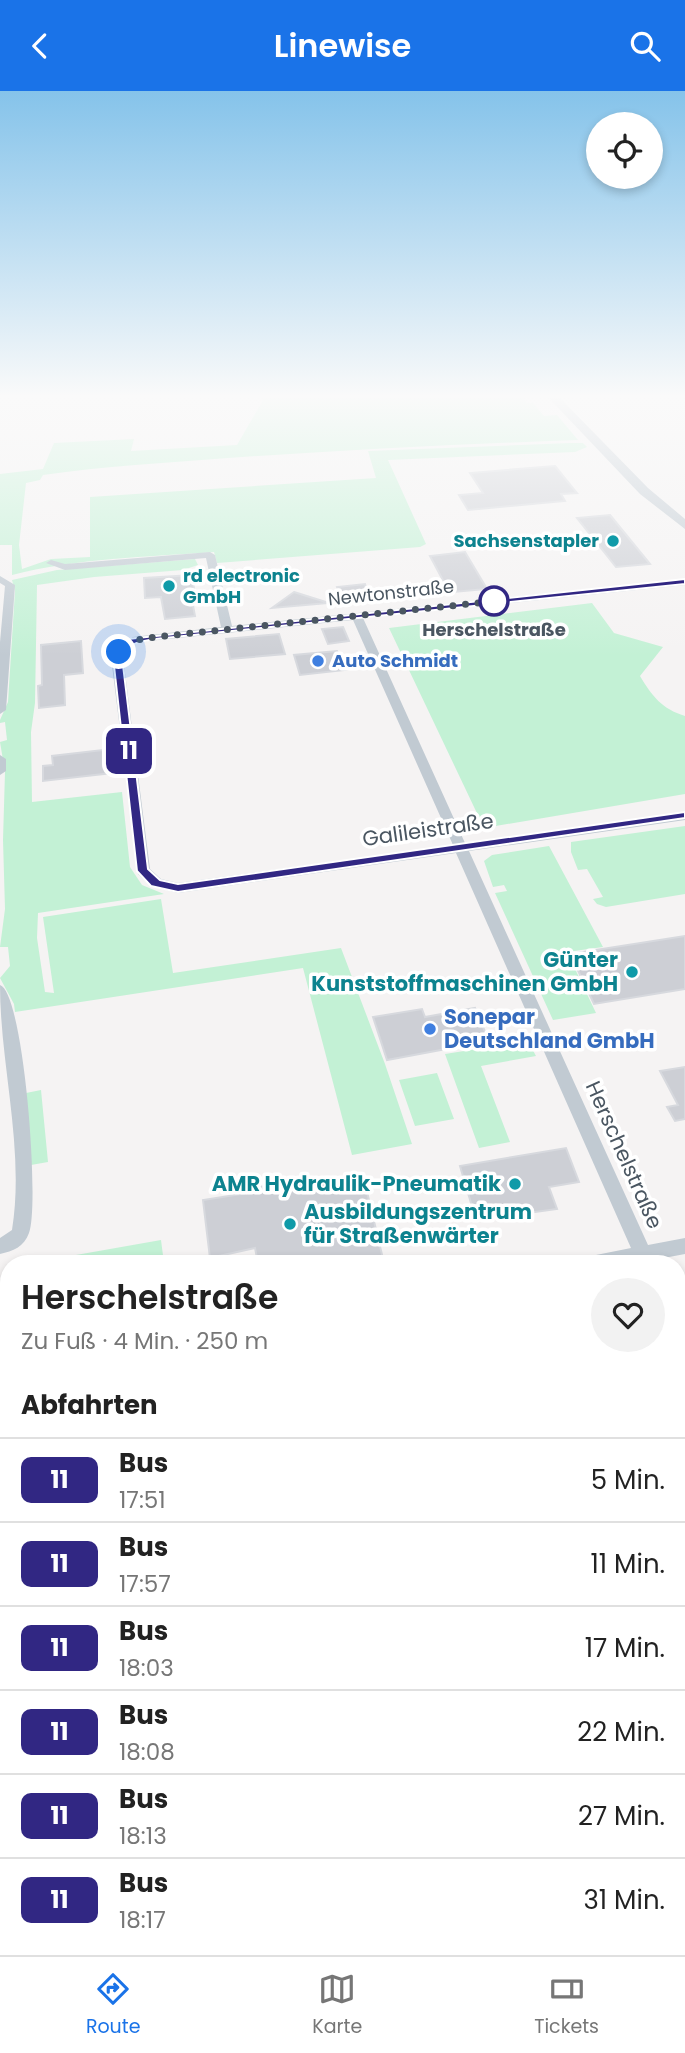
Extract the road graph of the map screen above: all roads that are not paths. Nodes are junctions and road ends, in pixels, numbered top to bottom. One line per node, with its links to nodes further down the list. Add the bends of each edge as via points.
1 (635, 482): 2 (street)
2 (685, 525)
3 (51, 563): 7 (street, via 65,567 210,555)
4 (3, 580): 8 (street, via 10,591)
5 (685, 582): 6 (street, Newtonstraße)
6 (357, 616): 7 (street, Newtonstraße); 12 (street, Herschelstraße)
7 (227, 629): 13 (street, Newtonstraße, via 131,641 117,657 143,871 156,883)
8 (0, 710)
9 (0, 759): 10 (street)
10 (0, 771)
11 (685, 816): 12 (street, Galileistraße)
12 (461, 846): 13 (street, Galileistraße); 17 (street, Herschelstraße)
13 (178, 888)
14 (0, 991): 15 (street, via 6,1003 18,1089 25,1212 20,1235)
15 (0, 1246)
16 (685, 1246): 17 (street, Herschelstraße)
17 (643, 1254): 18 (street, Herschelstraße)
18 (637, 1255)

